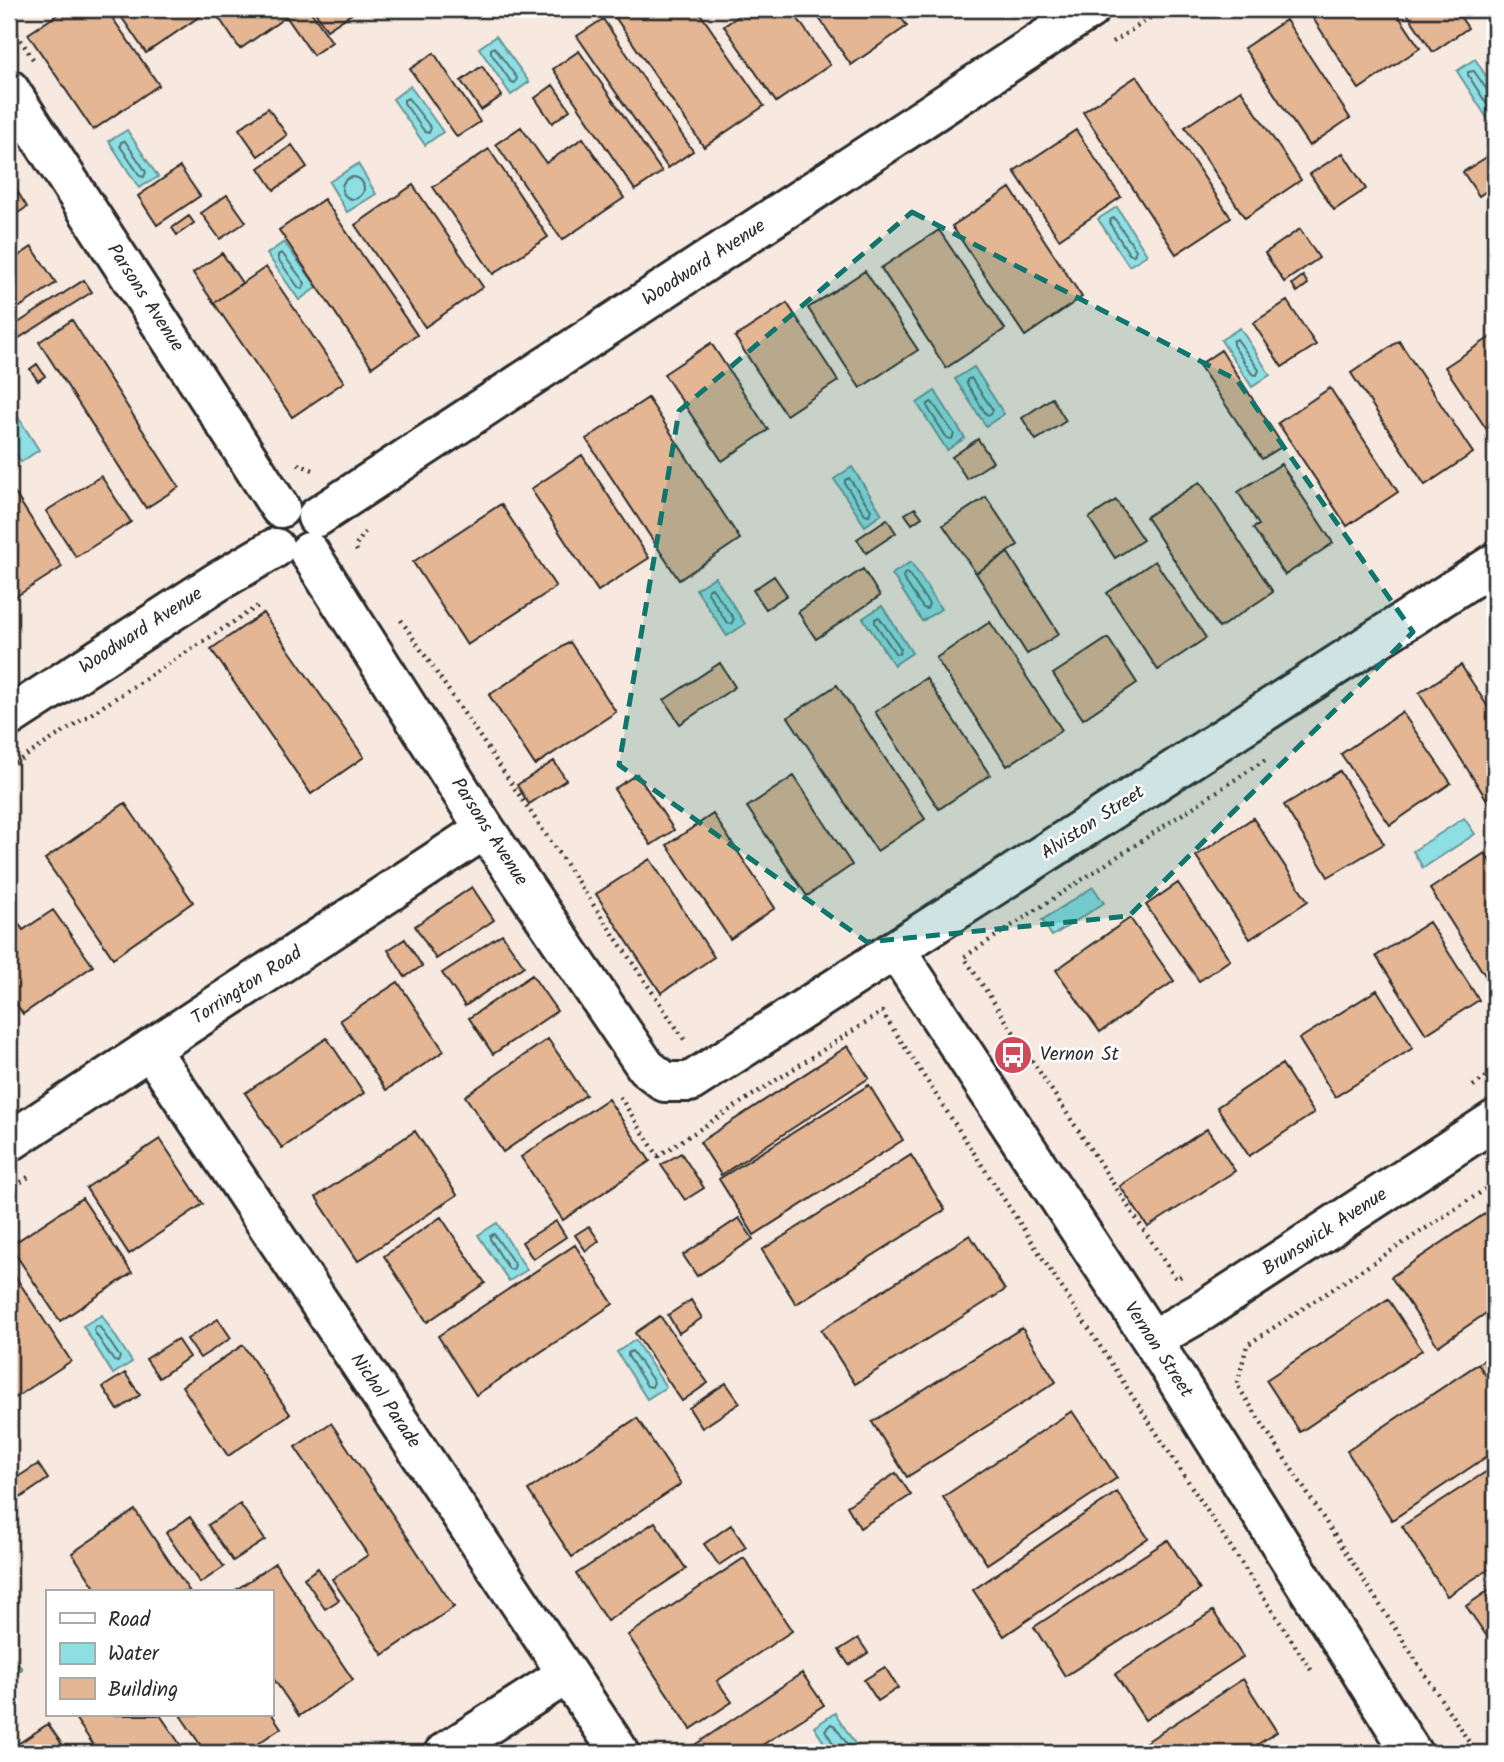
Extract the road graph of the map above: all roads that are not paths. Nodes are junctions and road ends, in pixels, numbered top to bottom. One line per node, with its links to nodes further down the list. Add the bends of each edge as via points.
1 (1090, 9): 3 (street, Woodward Avenue)
2 (24, 78): 3 (street, Parsons Avenue, via 281,508 268,531)
3 (301, 539): 5 (street, Woodward Avenue, via 217,582); 6 (street, Parsons Avenue)
4 (1495, 563): 7 (street, Alviston Street)
5 (9, 717)
6 (485, 829): 8 (street, Torrington Road); 9 (street, Parsons Avenue, via 646,1067 665,1082)
7 (896, 950): 9 (street, Alviston Street); 12 (street, Vernon Street)
8 (150, 1049): 11 (street, Torrington Road); 13 (street, Nichol Parade)
9 (690, 1064)
10 (1495, 1120): 12 (street, Brunswick Avenue)
11 (9, 1142)
12 (1152, 1340): 16 (street, Vernon Street)
13 (567, 1674): 14 (street); 15 (street, Nichol Parade)
14 (444, 1753)
15 (620, 1753)
16 (1412, 1753)

